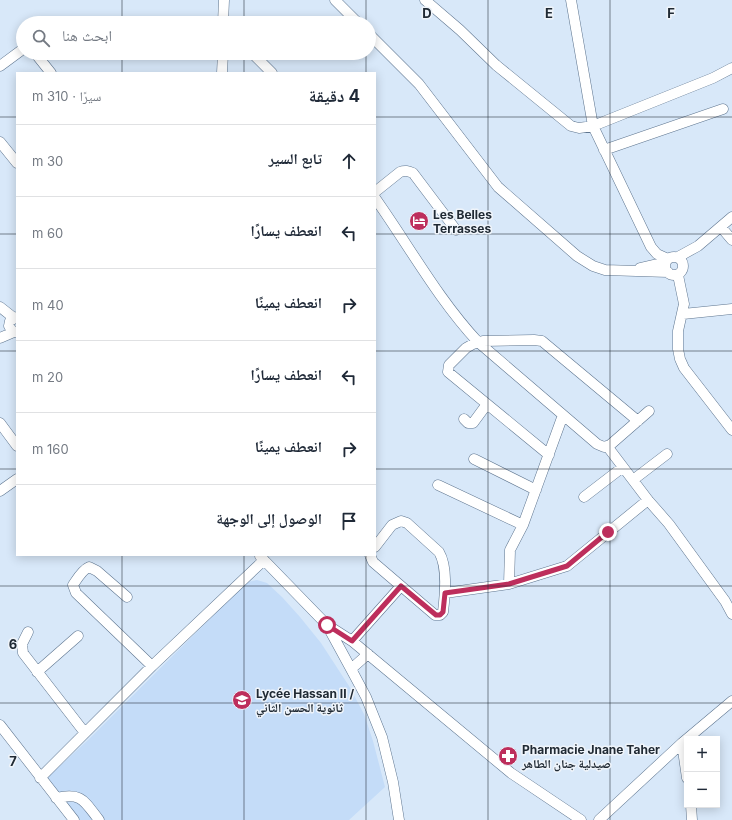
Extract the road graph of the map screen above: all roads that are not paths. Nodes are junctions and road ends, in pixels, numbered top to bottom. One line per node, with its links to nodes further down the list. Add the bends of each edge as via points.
1 (224, 0): 5 (street)
2 (335, 0): 6 (street)
3 (425, 0): 18 (street, via 496,65 571,126)
4 (571, 0): 18 (street)
5 (224, 16)
6 (351, 16)
7 (376, 41): 28 (street, via 419,84 498,187 577,256 605,270 626,272)
8 (16, 54): 12 (street)
9 (41, 60): 14 (street)
10 (222, 60): 15 (street)
11 (259, 60): 16 (street)
12 (0, 66)
13 (732, 68): 18 (street)
14 (50, 72)
15 (222, 72)
16 (271, 72)
17 (723, 109): 20 (street)
18 (593, 126): 20 (street)
19 (0, 142): 21 (street)
20 (604, 150): 28 (street, via 651,247)
21 (16, 162)
22 (376, 191): 26 (street, via 400,172 410,171)
23 (376, 199): 34 (street, via 438,292)
24 (732, 217): 25 (street)
25 (721, 227): 27 (street); 28 (street)
26 (456, 230)
27 (732, 240)
28 (673, 265): 31 (street, via 682,294)
29 (1, 308): 32 (street)
30 (732, 308): 31 (street)
31 (683, 314): 41 (street, via 678,331 680,359 684,368)
32 (14, 325): 33 (street)
33 (0, 338)
34 (478, 342): 35 (street, via 466,348 449,365 448,370); 37 (street); 39 (street, via 542,341)
35 (488, 404): 38 (street, via 473,422); 45 (street)
36 (649, 411): 39 (street)
37 (563, 415): 43 (street, via 597,444); 45 (street)
38 (464, 419)
39 (638, 421): 43 (street)
40 (0, 423): 42 (street)
41 (732, 430)
42 (16, 445)
43 (607, 446): 47 (street)
44 (667, 454): 49 (street)
45 (549, 455): 51 (street)
46 (474, 459): 51 (street)
47 (623, 467): 49 (street); 53 (street)
48 (16, 479): 52 (street)
49 (633, 480): 54 (street)
50 (438, 485): 55 (street)
51 (536, 490): 55 (street)
52 (0, 491)
53 (584, 497)
54 (648, 500): 59 (street, via 567,566); 63 (street, via 678,537)
55 (523, 525): 59 (street, via 510,550)
56 (376, 546): 61 (street, via 395,523 407,523 442,556)
57 (370, 556): 60 (street, via 373,562)
58 (261, 557): 64 (street); 69 (street)
59 (509, 584): 61 (street)
60 (401, 586): 61 (street, via 436,615 443,612); 67 (street)
61 (445, 593)
62 (127, 597): 69 (street, via 89,567 73,585 76,592)
63 (732, 614)
64 (327, 625): 67 (street); 70 (street)
65 (28, 632): 71 (street, via 22,649)
66 (78, 636): 71 (street)
67 (352, 641): 68 (street)
68 (368, 654): 70 (street); 83 (street, via 511,773)
69 (152, 666): 74 (street)
70 (352, 669): 82 (street, via 382,737)
71 (37, 672): 74 (street)
72 (732, 701): 75 (street)
73 (0, 725): 77 (street)
74 (84, 733): 77 (street)
75 (682, 743): 76 (street); 84 (street)
76 (686, 772)
77 (40, 778): 78 (street)
78 (56, 798): 80 (street); 81 (street, via 76,796 83,800)
79 (690, 808): 85 (street)
80 (74, 820)
81 (99, 820)
82 (399, 820)
83 (581, 820)
84 (599, 820)
85 (692, 820)

